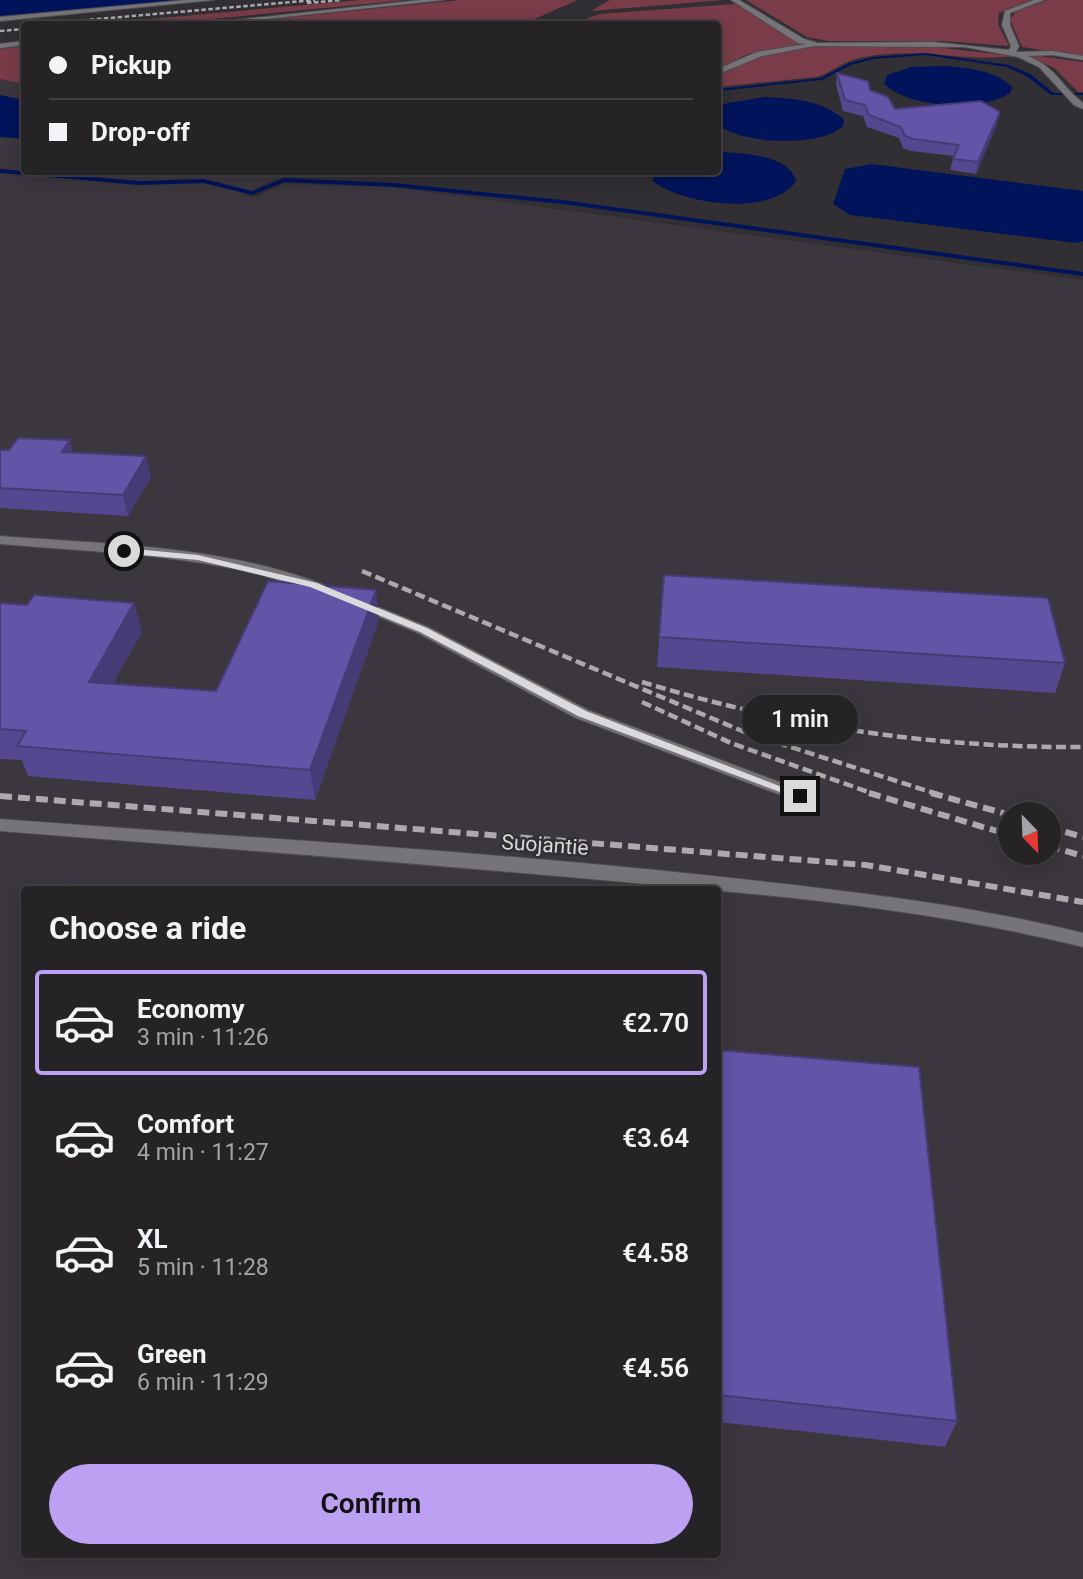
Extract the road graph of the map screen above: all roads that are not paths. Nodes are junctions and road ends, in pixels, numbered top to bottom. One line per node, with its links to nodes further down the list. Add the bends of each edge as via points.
1 (210, 0): 5 (lane)
2 (441, 0): 6 (lane)
3 (734, 0): 8 (lane, via 801,41)
4 (1041, 0): 10 (lane, via 1007,12 1006,25 1015,46)
5 (0, 19)
6 (232, 21)
7 (21, 43): 9 (lane)
8 (818, 45): 10 (lane, via 928,45); 12 (lane, via 760,54)
9 (0, 46)
10 (1011, 54): 11 (lane); 13 (lane, via 1041,64)
11 (1083, 58)
12 (721, 71)
13 (1083, 107)
14 (0, 540): 15 (lane, via 198,558 313,585 423,630 582,714)
15 (800, 796)
16 (0, 825): 17 (lane, Suojantie, via 648,876 926,908)
17 (1083, 940)

